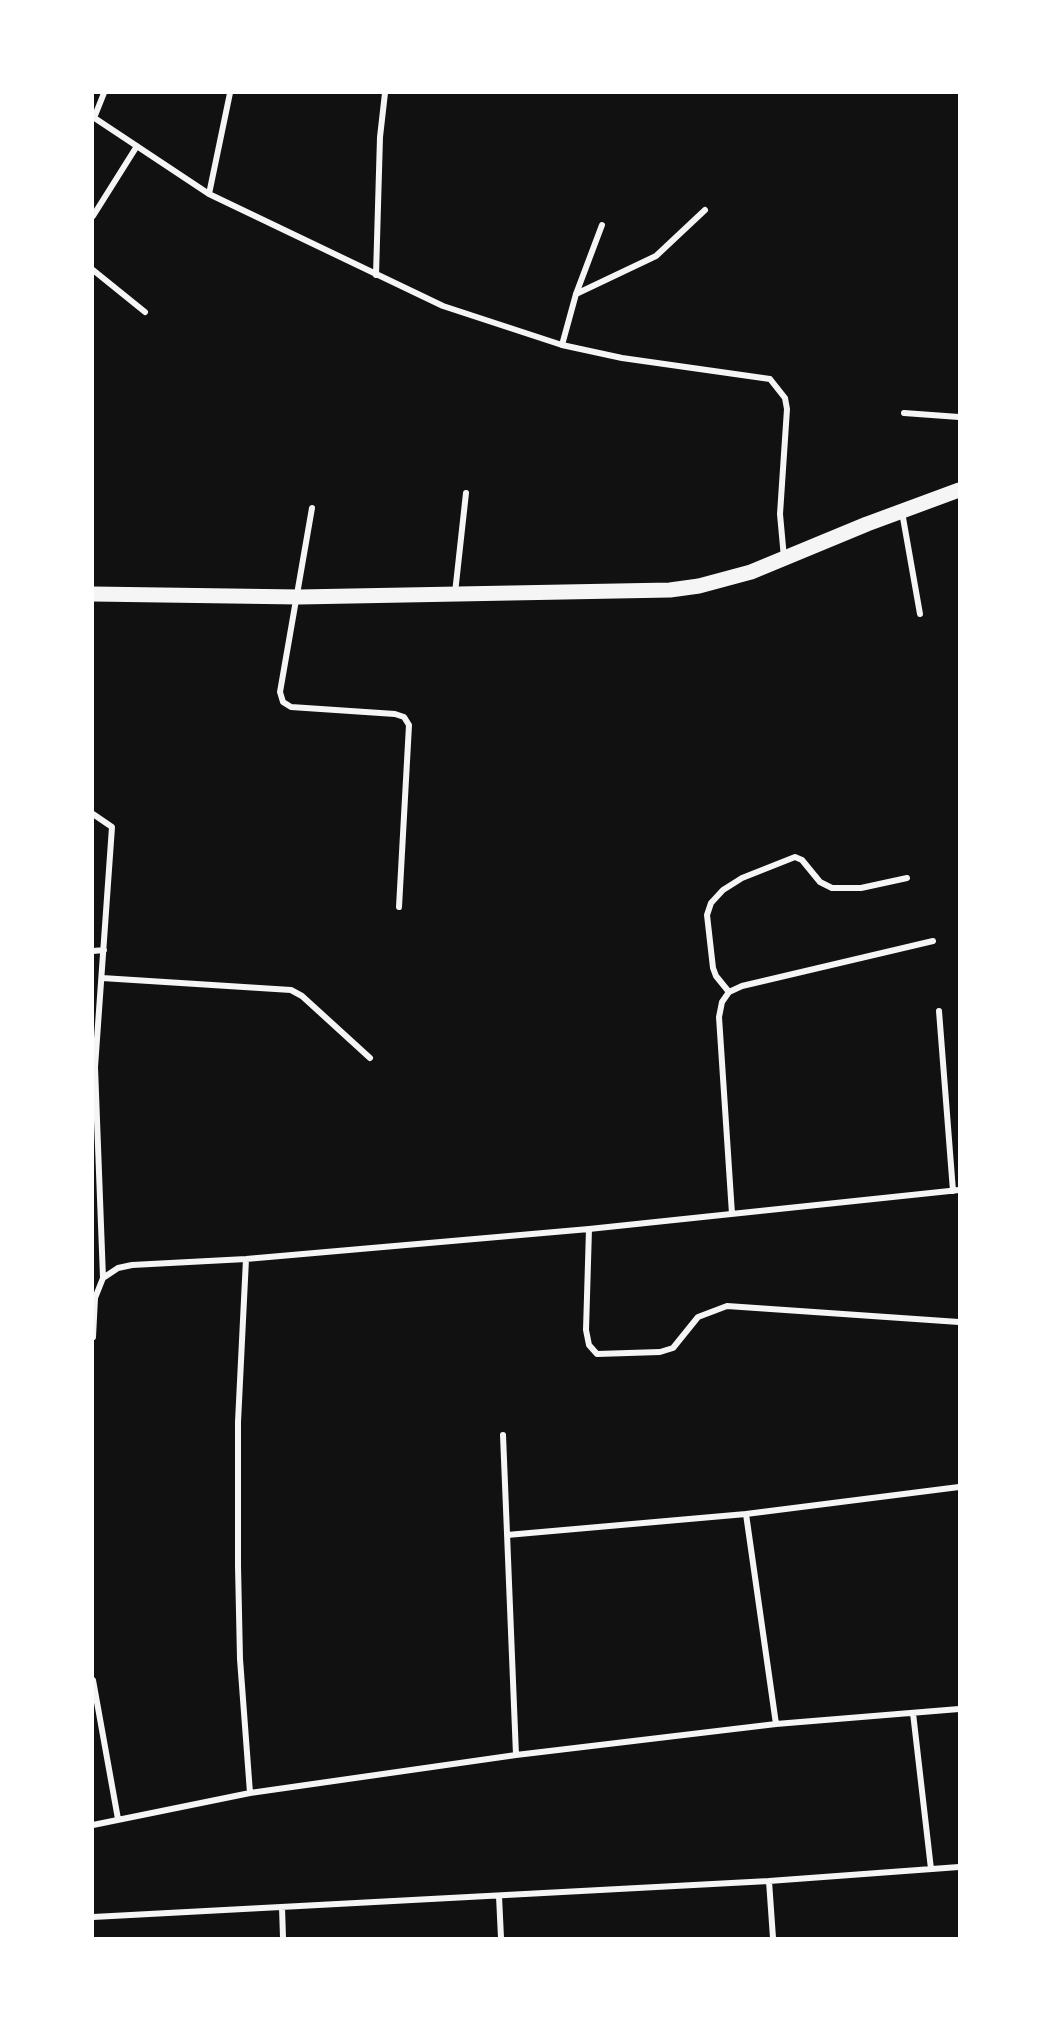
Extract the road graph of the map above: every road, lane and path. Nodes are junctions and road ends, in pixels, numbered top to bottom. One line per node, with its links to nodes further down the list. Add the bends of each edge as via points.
1 (104, 93): 4 (street)
2 (230, 93): 6 (street)
3 (385, 93): 11 (street)
4 (94, 118): 5 (street)
5 (137, 146): 6 (street); 8 (street)
6 (209, 194): 11 (street)
7 (705, 210): 12 (street, via 656,256)
8 (93, 216)
9 (602, 225): 12 (street)
10 (93, 270): 13 (street)
11 (376, 275): 14 (street, via 443,306)
12 (576, 294): 14 (street)
13 (145, 312)
14 (562, 345): 21 (street, via 622,358 756,375 779,387 787,409 780,514)
15 (904, 413): 16 (street)
16 (959, 417)
17 (959, 490): 20 (main road)
18 (466, 493): 23 (street)
19 (312, 508): 24 (street)
20 (902, 512): 21 (main road); 25 (street)
21 (784, 559): 23 (main road, via 727,579 670,590)
22 (93, 594): 24 (main road)
23 (455, 594): 24 (main road)
24 (299, 597): 28 (street, via 280,693 283,702 291,707 395,714 404,717 409,725)
25 (920, 614)
26 (93, 814): 30 (street, via 112,827)
27 (907, 878): 33 (street, via 861,888 832,888 820,882 795,857 723,890 711,903 707,915 712,968)
28 (399, 907)
29 (933, 941): 33 (street)
30 (104, 950): 31 (street); 32 (street)
31 (93, 951)
32 (102, 978): 35 (street, via 291,990); 36 (street)
33 (729, 992): 38 (street, via 719,1017)
34 (939, 1011): 37 (street)
35 (370, 1058)
36 (94, 1067): 41 (street)
37 (956, 1191): 38 (street)
38 (732, 1214): 39 (street)
39 (589, 1229): 40 (street); 42 (street, via 586,1330 589,1345 597,1354 673,1348 698,1317 727,1306)
40 (246, 1258): 41 (street, via 132,1265); 53 (street, via 238,1422 238,1566)
41 (103, 1278): 43 (street, via 95,1298)
42 (959, 1322)
43 (93, 1337)
44 (502, 1436): 47 (street)
45 (959, 1487): 46 (street)
46 (746, 1514): 47 (street); 51 (street)
47 (507, 1534): 52 (street)
48 (93, 1680): 54 (street)
49 (959, 1709): 50 (street)
50 (913, 1713): 51 (street); 57 (street)
51 (776, 1724): 52 (street)
52 (516, 1755): 53 (street)
53 (250, 1792): 54 (street)
54 (118, 1819): 55 (street)
55 (93, 1825)
56 (959, 1867): 57 (street)
57 (931, 1869): 58 (street)
58 (768, 1881): 59 (street); 64 (street)
59 (499, 1896): 60 (street); 63 (street)
60 (282, 1907): 61 (street); 62 (street)
61 (93, 1917)
62 (283, 1938)
63 (501, 1938)
64 (773, 1938)

